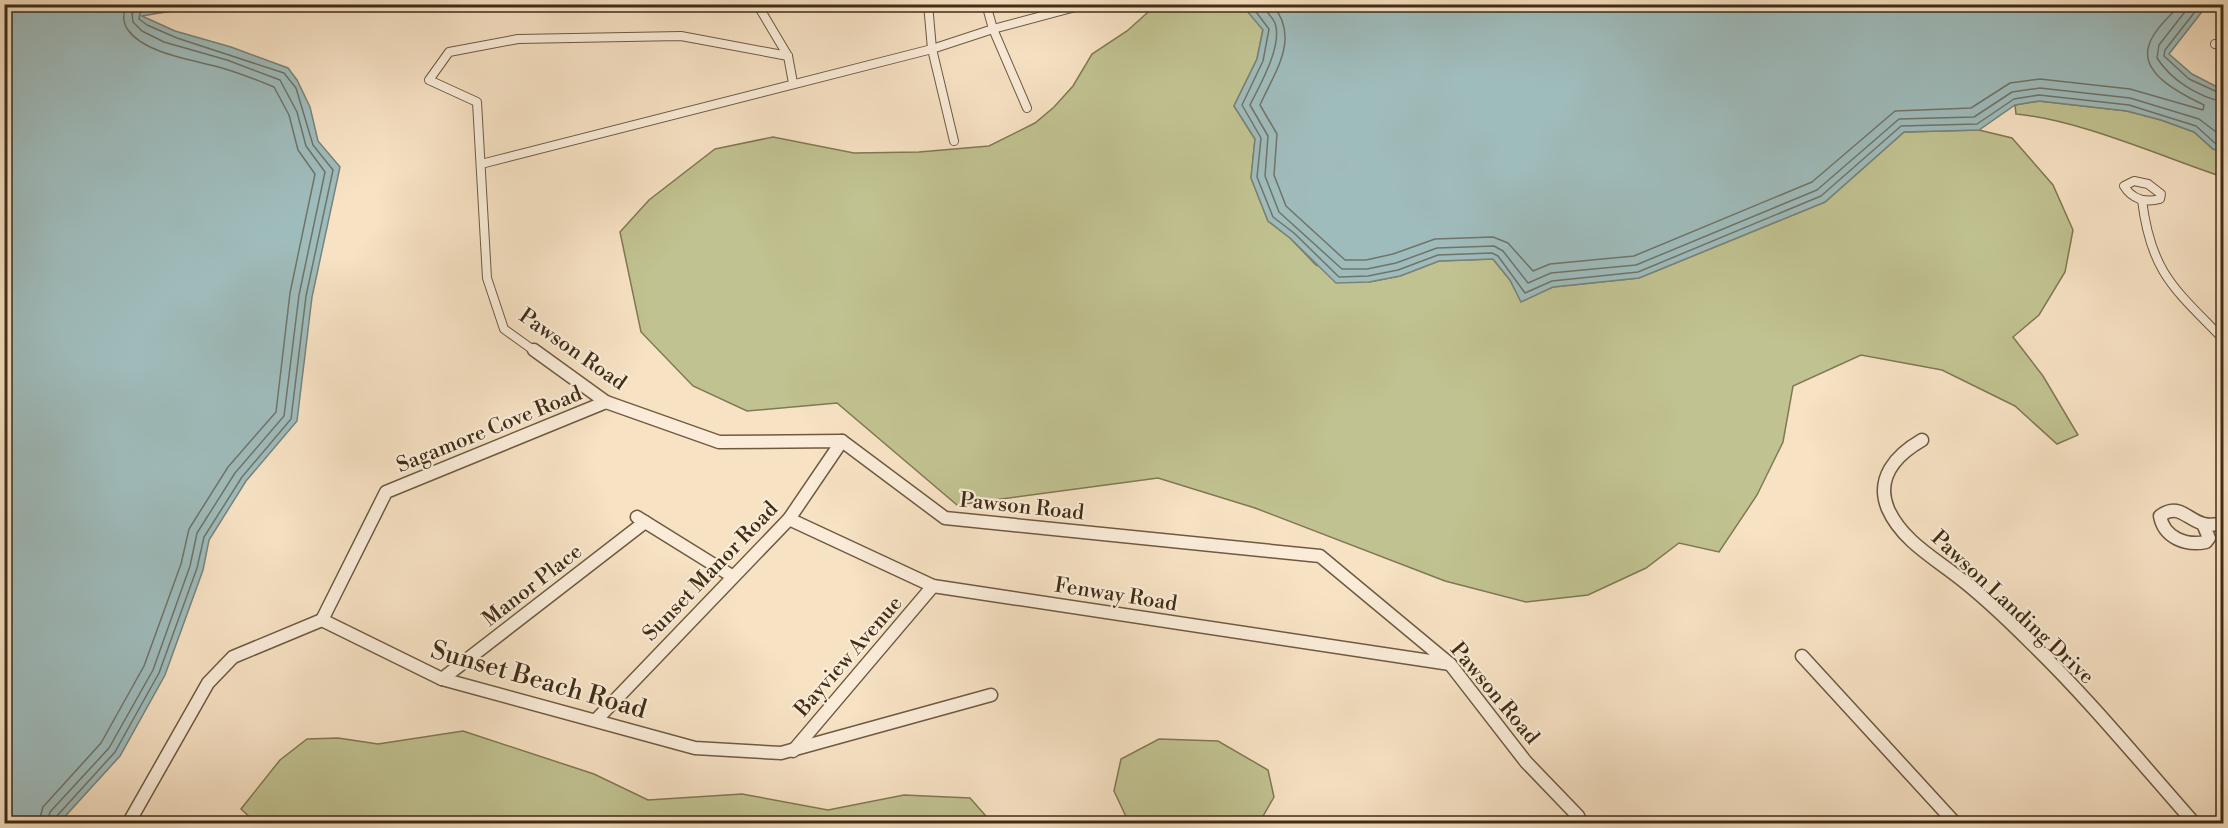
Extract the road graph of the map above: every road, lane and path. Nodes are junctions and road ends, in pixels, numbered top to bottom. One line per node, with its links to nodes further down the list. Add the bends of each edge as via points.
1 (757, 4): 9 (street)
2 (928, 4): 8 (street)
3 (986, 4): 7 (street)
4 (1045, 4): 6 (street)
5 (1083, 5): 6 (street)
6 (1048, 14): 7 (street)
7 (993, 29): 8 (street); 11 (street)
8 (932, 49): 10 (street); 12 (street)
9 (788, 56): 10 (street); 13 (street, Pawson Road, via 681,36 518,39 449,52 429,80 477,102)
10 (793, 83): 13 (street)
11 (1027, 108)
12 (954, 141)
13 (481, 164): 16 (street, Pawson Road, via 487,279 504,329)
14 (2142, 200): 15 (street, via 2148,241 2166,278)
15 (2223, 340)
16 (606, 402): 18 (street, Pawson Road, via 719,442); 24 (street, Sagamore Cove Road, via 386,492)
17 (1922, 440): 34 (street, Pawson Landing Drive, via 1906,448 1890,464 1884,490 1888,508 1902,531 1966,583 2052,664)
18 (843, 441): 19 (street, Sunset Manor Road); 26 (street, Pawson Road, via 945,518 1320,556)
19 (789, 519): 22 (street, Sunset Manor Road); 23 (street, Fenway Road)
20 (2223, 523): 21 (street)
21 (2203, 524)
22 (732, 576): 27 (street, Manor Place, via 641,520); 29 (street, Sunset Manor Road)
23 (933, 586): 26 (street, Fenway Road); 30 (street, Bayview Avenue)
24 (322, 620): 27 (street, Sunset Beach Road); 32 (street, via 233,657 208,683)
25 (1802, 656): 33 (street)
26 (1450, 664): 31 (street, Pawson Road, via 1526,762)
27 (442, 679): 29 (street, Sunset Beach Road)
28 (991, 695): 30 (street, Sunset Beach Road)
29 (596, 720): 30 (street, Sunset Beach Road, via 695,748)
30 (793, 751)
31 (1583, 821)
32 (128, 824)
33 (1956, 824)
34 (2195, 824)

